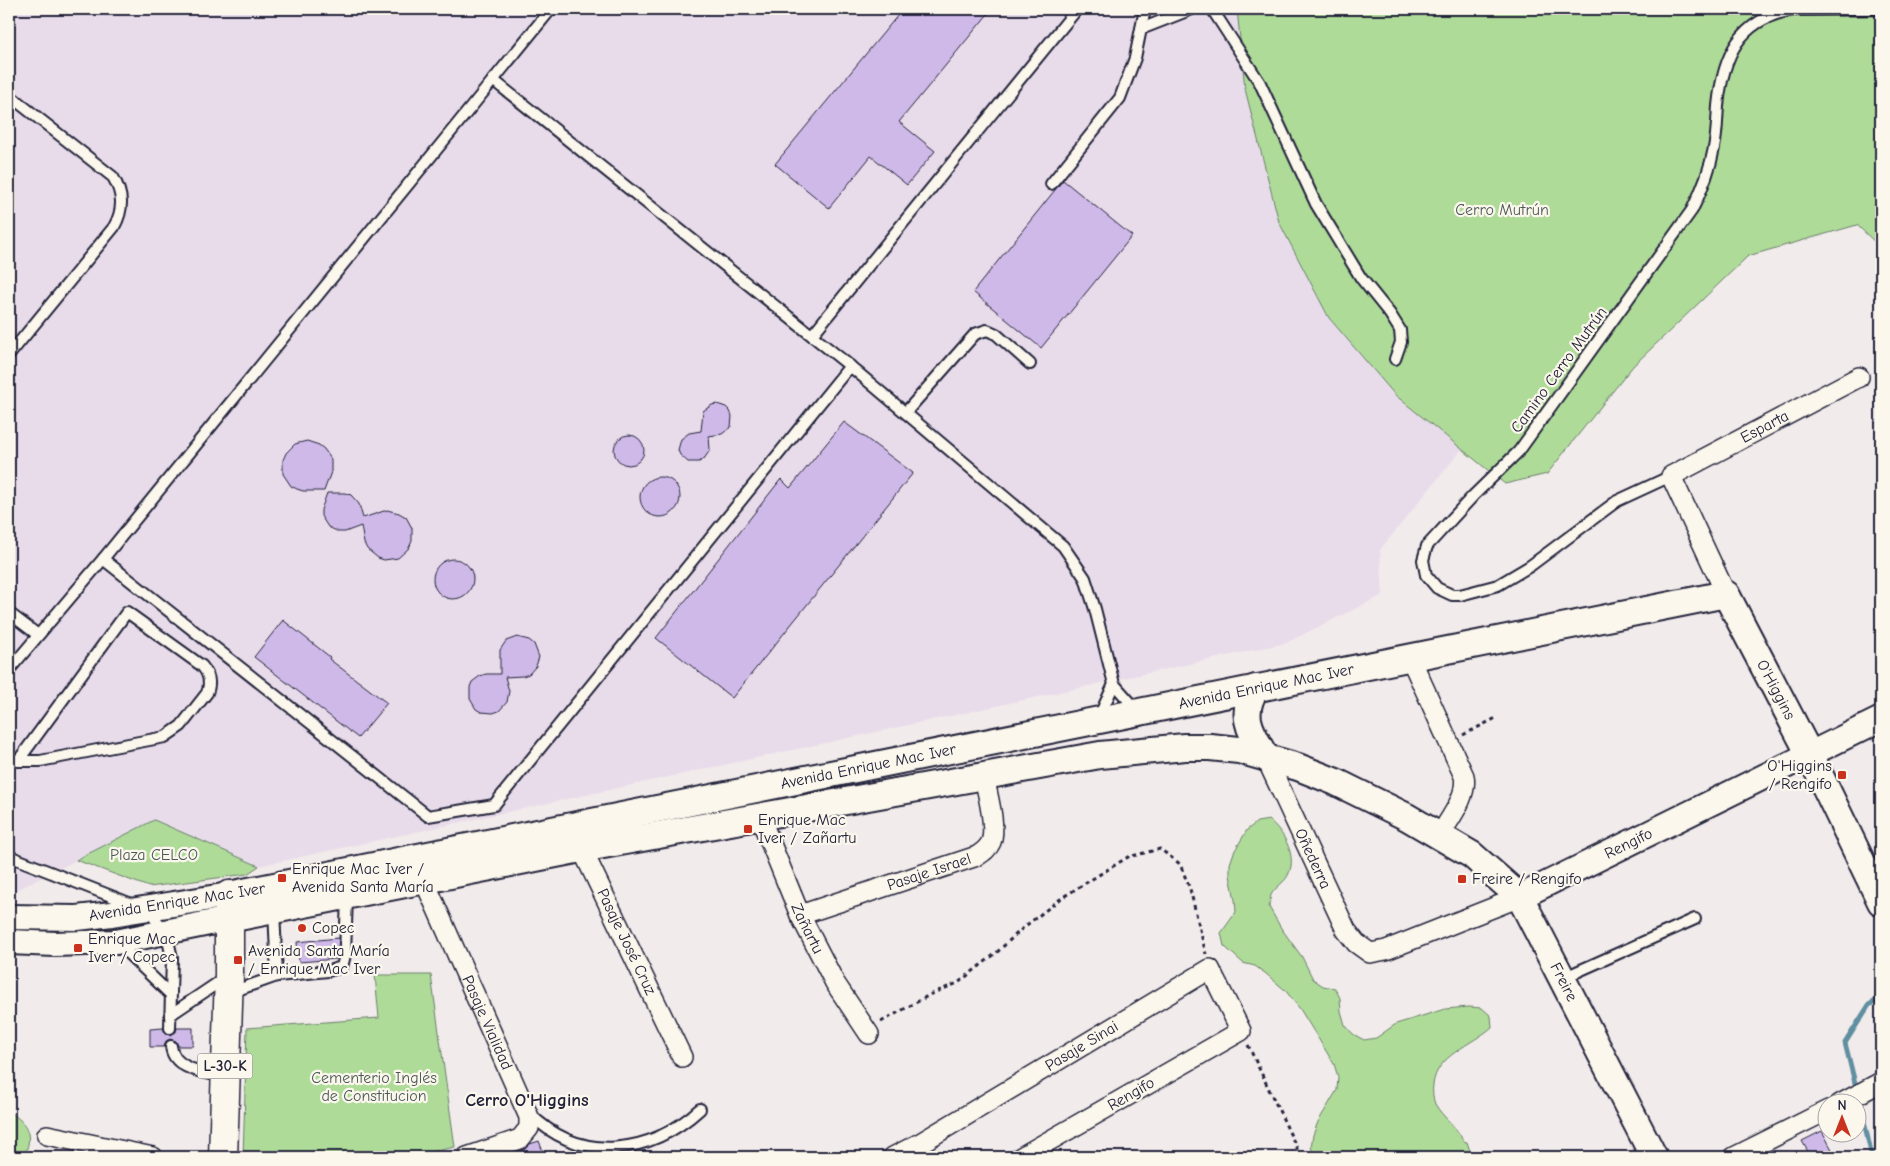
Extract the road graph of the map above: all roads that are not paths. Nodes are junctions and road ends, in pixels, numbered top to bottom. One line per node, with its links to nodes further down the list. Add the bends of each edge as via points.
1 (551, 9): 8 (lane)
2 (1078, 9): 11 (lane)
3 (1145, 9): 7 (lane)
4 (1192, 9): 7 (lane)
5 (1212, 9): 13 (lane, via 1260,83 1316,204 1361,278 1400,330 1401,342)
6 (1881, 9): 18 (lane, Camino Cerro Mutrún, via 1782,11 1753,26 1737,42 1723,74 1709,169 1692,210 1519,451 1427,546 1423,560 1426,575 1436,588 1452,595 1498,585 1530,566 1617,502)
7 (1141, 29): 10 (lane, via 1135,58 1120,98)
8 (493, 80): 11 (lane); 19 (lane)
9 (9, 95): 12 (lane, via 113,177 122,203 114,227)
10 (1051, 184)
11 (812, 335): 15 (lane)
12 (9, 355)
13 (1395, 359)
14 (1030, 364): 17 (lane, via 996,334 987,330 975,334)
15 (850, 366): 17 (lane); 19 (lane, via 494,805 428,816)
16 (1859, 377): 18 (street, Esparta)
17 (906, 412): 25 (lane, via 1062,546 1085,578)
18 (1671, 476): 20 (street, O'Higgins)
19 (103, 559): 22 (lane)
20 (1726, 594): 23 (main road, Avenida Enrique Mac Iver); 31 (main road, O'Higgins)
21 (9, 613): 22 (lane)
22 (38, 635): 24 (lane)
23 (1410, 657): 26 (main road, Avenida Enrique Mac Iver); 39 (street, via 1466,784)
24 (9, 670)
25 (1114, 684): 27 (lane); 29 (lane)
26 (1256, 688): 27 (main road, Avenida Enrique Mac Iver); 32 (main road, via 1248,702 1247,720)
27 (1138, 712): 29 (main road, Avenida Enrique Mac Iver); 30 (main road)
28 (1881, 719): 31 (street, Rengifo)
29 (1098, 720): 34 (main road); 36 (main road, Avenida Enrique Mac Iver)
30 (1185, 747): 32 (main road, Avenida Enrique Mac Iver, via 1240,750); 34 (main road, Avenida Enrique Mac Iver)
31 (1810, 755): 44 (street, Rengifo); 45 (main road, O'Higgins)
32 (1266, 758): 39 (main road, Freire, via 1336,782); 55 (street, Oñederra, via 1346,930)
33 (13, 759): 33 (lane, via 40,761 166,737 181,726 208,693 206,670 127,612)
34 (1068, 760): 35 (main road, Avenida Enrique Mac Iver)
35 (984, 776): 37 (main road, Avenida Enrique Mac Iver); 49 (street, Pasaje Israel, via 993,830 991,841 983,852)
36 (803, 779): 37 (main road); 40 (main road, Avenida Enrique Mac Iver)
37 (811, 808): 38 (main road, Avenida Enrique Mac Iver)
38 (760, 817): 40 (main road, Avenida Enrique Mac Iver); 49 (street, Zañartu)
39 (1440, 835): 44 (main road, Freire, via 1472,855)
40 (576, 838): 42 (main road, Avenida Enrique Mac Iver); 46 (main road, Avenida Enrique Mac Iver); 65 (street, Pasaje José Cruz)
41 (9, 856): 47 (lane)
42 (424, 880): 43 (main road, Avenida Enrique Mac Iver); 70 (street, Pasaje Vialidad)
43 (348, 896): 48 (main road, Avenida Enrique Mac Iver); 57 (lane, via 342,967)
44 (1520, 897): 55 (street, Rengifo, via 1386,950); 58 (main road, Freire)
45 (1881, 902)
46 (229, 907): 47 (street, Avenida Enrique Mac Iver); 48 (main road, Avenida Enrique Mac Iver); 52 (street, Avenida Enrique Mac Iver); 59 (main road, L-30-K)
47 (146, 909): 50 (street, Avenida Enrique Mac Iver, via 78,918); 52 (lane)
48 (274, 910): 57 (lane)
49 (800, 916): 63 (street, Zañartu, via 835,983)
50 (9, 917)
51 (1695, 919): 58 (lane)
52 (166, 931): 54 (street, Avenida Enrique Mac Iver); 60 (lane, via 172,958)
53 (9, 942): 54 (street, Avenida Enrique Mac Iver)
54 (116, 942): 60 (lane)
55 (1370, 953)
56 (1210, 969): 76 (street, Pasaje Sinai); 77 (street, Rengifo, via 1241,1031)
57 (277, 976): 59 (lane)
58 (1562, 978): 78 (main road, Freire)
59 (229, 984): 61 (lane); 66 (main road, L-30-K)
60 (170, 994): 61 (lane)
61 (170, 1015): 62 (lane)
62 (170, 1028)
63 (869, 1034)
64 (171, 1046): 66 (lane, via 174,1058 184,1066)
65 (682, 1057)
66 (224, 1077): 74 (main road, L-30-K)
67 (1875, 1085): 68 (street)
68 (1859, 1094)
69 (700, 1109): 70 (lane, via 687,1121 659,1137 616,1148 570,1140 546,1128)
70 (527, 1111): 75 (street, via 529,1128 520,1140)
71 (1818, 1115): 79 (street)
72 (47, 1135): 73 (street)
73 (153, 1157)
74 (223, 1157)
75 (467, 1157)
76 (893, 1157)
77 (1021, 1157)
78 (1654, 1157)
79 (1734, 1157)

